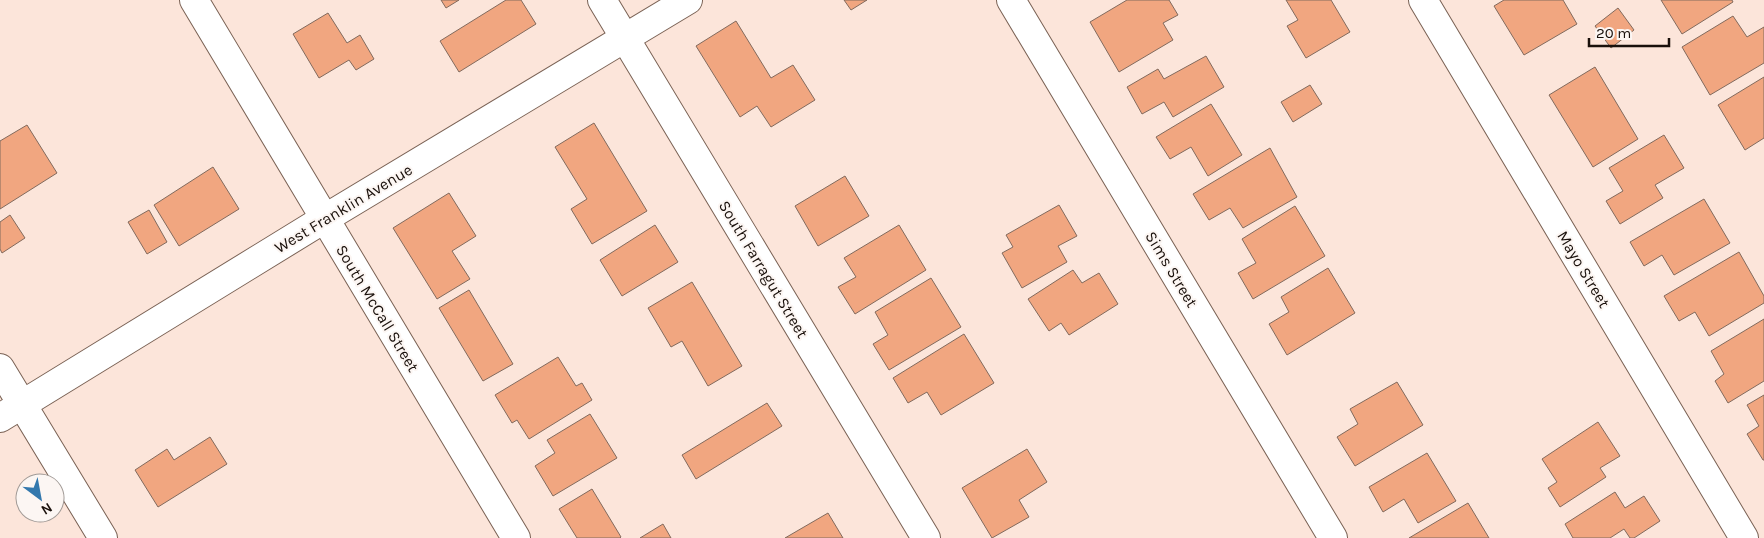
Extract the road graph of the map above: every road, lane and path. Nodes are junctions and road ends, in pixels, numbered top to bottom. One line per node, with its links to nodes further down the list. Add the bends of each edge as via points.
1 (194, 0): 7 (street, South McCall Street)
2 (602, 0): 6 (street, South Farragut Street)
3 (688, 0): 6 (street, West Franklin Avenue)
4 (1011, 0): 14 (street, Sims Street)
5 (1423, 0): 15 (street, Mayo Street)
6 (626, 39): 7 (street, West Franklin Avenue); 13 (street, South Farragut Street)
7 (324, 219): 9 (street, West Franklin Avenue); 12 (street, South McCall Street)
8 (0, 368): 9 (street)
9 (23, 404): 10 (street, West Franklin Avenue); 11 (street)
10 (0, 418)
11 (103, 538)
12 (516, 538)
13 (926, 538)
14 (1333, 538)
15 (1744, 538)

